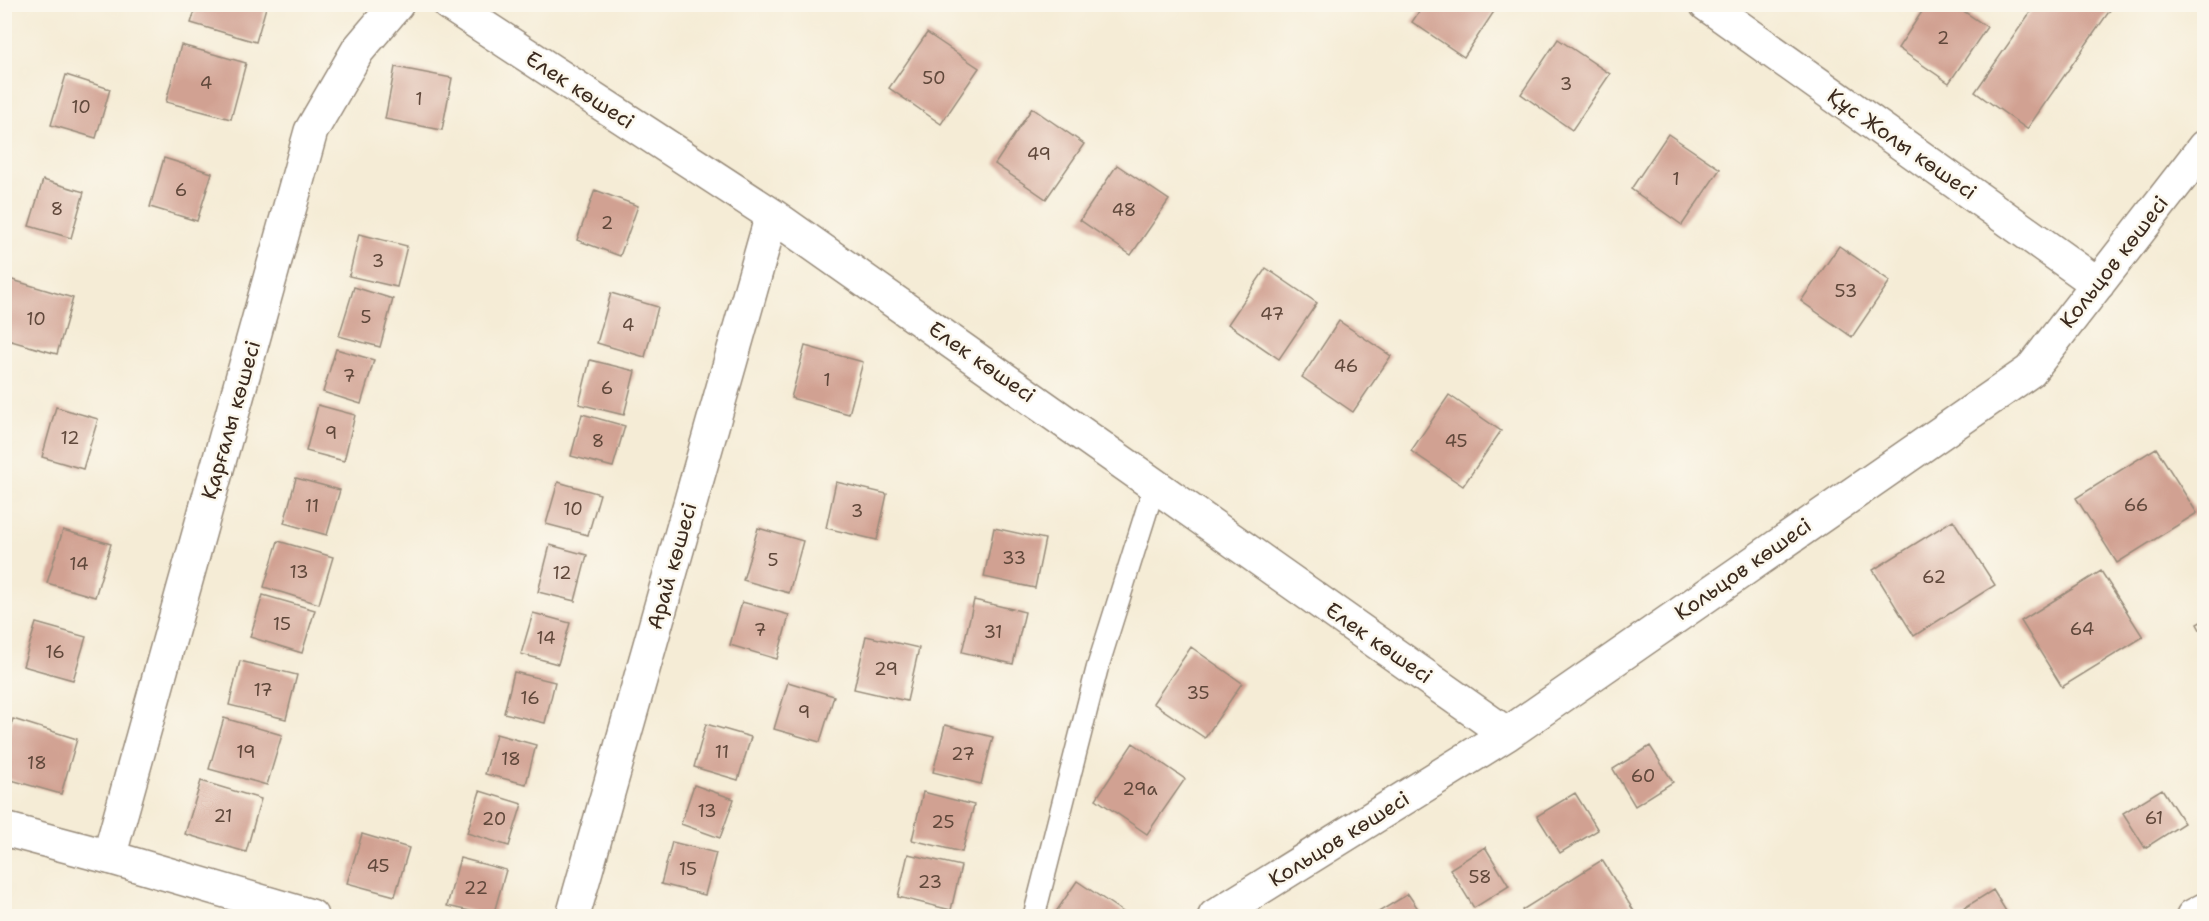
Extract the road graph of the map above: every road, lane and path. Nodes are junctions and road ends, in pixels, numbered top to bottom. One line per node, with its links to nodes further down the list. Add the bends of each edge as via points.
1 (397, 4): 10 (street, Қарғалы көшесі, via 358,50 312,131)
2 (449, 4): 5 (street, Елек көшесі)
3 (1706, 4): 6 (street, Құс Жолы көшесі)
4 (2205, 147): 6 (street, Кольцов көшесі)
5 (772, 215): 7 (street, Елек көшесі); 13 (street, Арай көшесі)
6 (2098, 284): 8 (street, Кольцов көшесі, via 2030,370)
7 (1155, 484): 8 (street, Елек көшесі); 14 (lane, via 1097,669)
8 (1507, 734): 15 (street, Кольцов көшесі)
9 (4, 829): 10 (street)
10 (109, 857): 12 (street)
11 (2205, 910): 16 (street)
12 (311, 916)
13 (573, 916)
14 (1034, 916)
15 (1215, 916)
16 (2193, 916)

